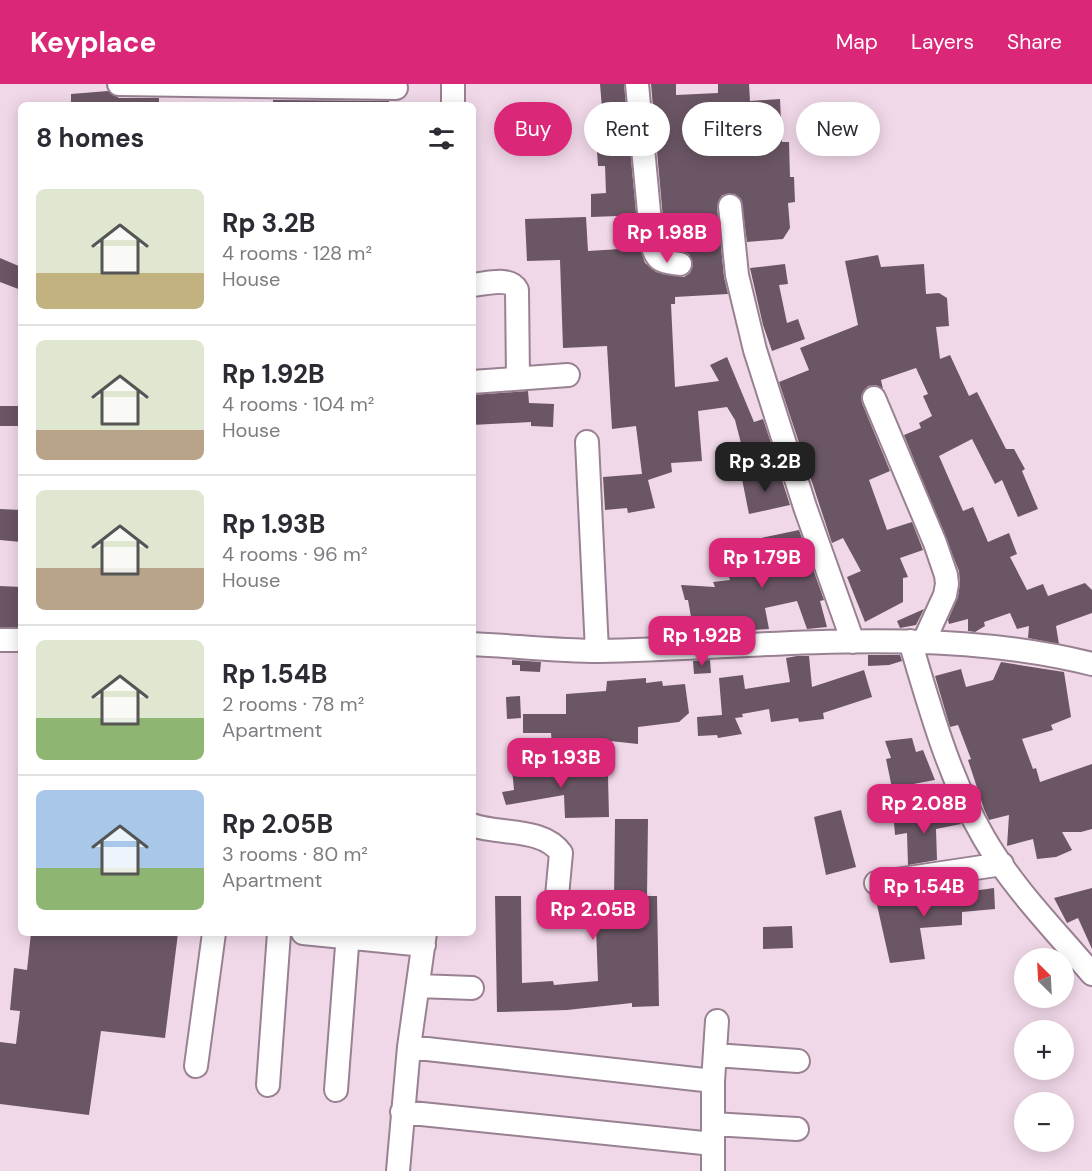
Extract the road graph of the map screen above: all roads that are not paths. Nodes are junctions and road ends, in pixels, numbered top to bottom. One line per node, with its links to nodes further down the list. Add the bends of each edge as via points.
1 (118, 84): 4 (street)
2 (453, 84): 5 (street)
3 (637, 84): 7 (street, via 652,244 662,262)
4 (395, 92)
5 (453, 102)
6 (730, 206): 17 (street, via 737,275 755,350)
7 (680, 264)
8 (476, 285): 10 (street, via 508,282 515,286)
9 (568, 375): 10 (street)
10 (518, 378): 11 (street)
11 (476, 382)
12 (874, 398): 16 (street, via 946,575 945,595)
13 (587, 442): 19 (street)
14 (0, 640): 15 (street)
15 (18, 640)
16 (917, 641): 17 (street); 20 (street, via 1052,654); 22 (street, via 958,786)
17 (854, 642): 19 (street)
18 (476, 644): 19 (street)
19 (597, 651)
20 (1092, 664)
21 (476, 826): 24 (street, via 537,837 554,844 561,853)
22 (1002, 864): 23 (street); 29 (street)
23 (876, 883)
24 (557, 896)
25 (214, 936): 36 (street)
26 (279, 936): 38 (street)
27 (348, 936): 28 (street); 39 (street)
28 (424, 939): 30 (street)
29 (1092, 974)
30 (418, 986): 31 (street); 33 (street)
31 (472, 988)
32 (717, 1021): 34 (street)
33 (409, 1047): 37 (street); 40 (street)
34 (715, 1054): 35 (street); 37 (street)
35 (798, 1061)
36 (196, 1066)
37 (713, 1081): 42 (street)
38 (268, 1085)
39 (336, 1089)
40 (402, 1112): 42 (street); 43 (street)
41 (797, 1129): 42 (street)
42 (713, 1134): 44 (street)
43 (398, 1171)
44 (712, 1171)

